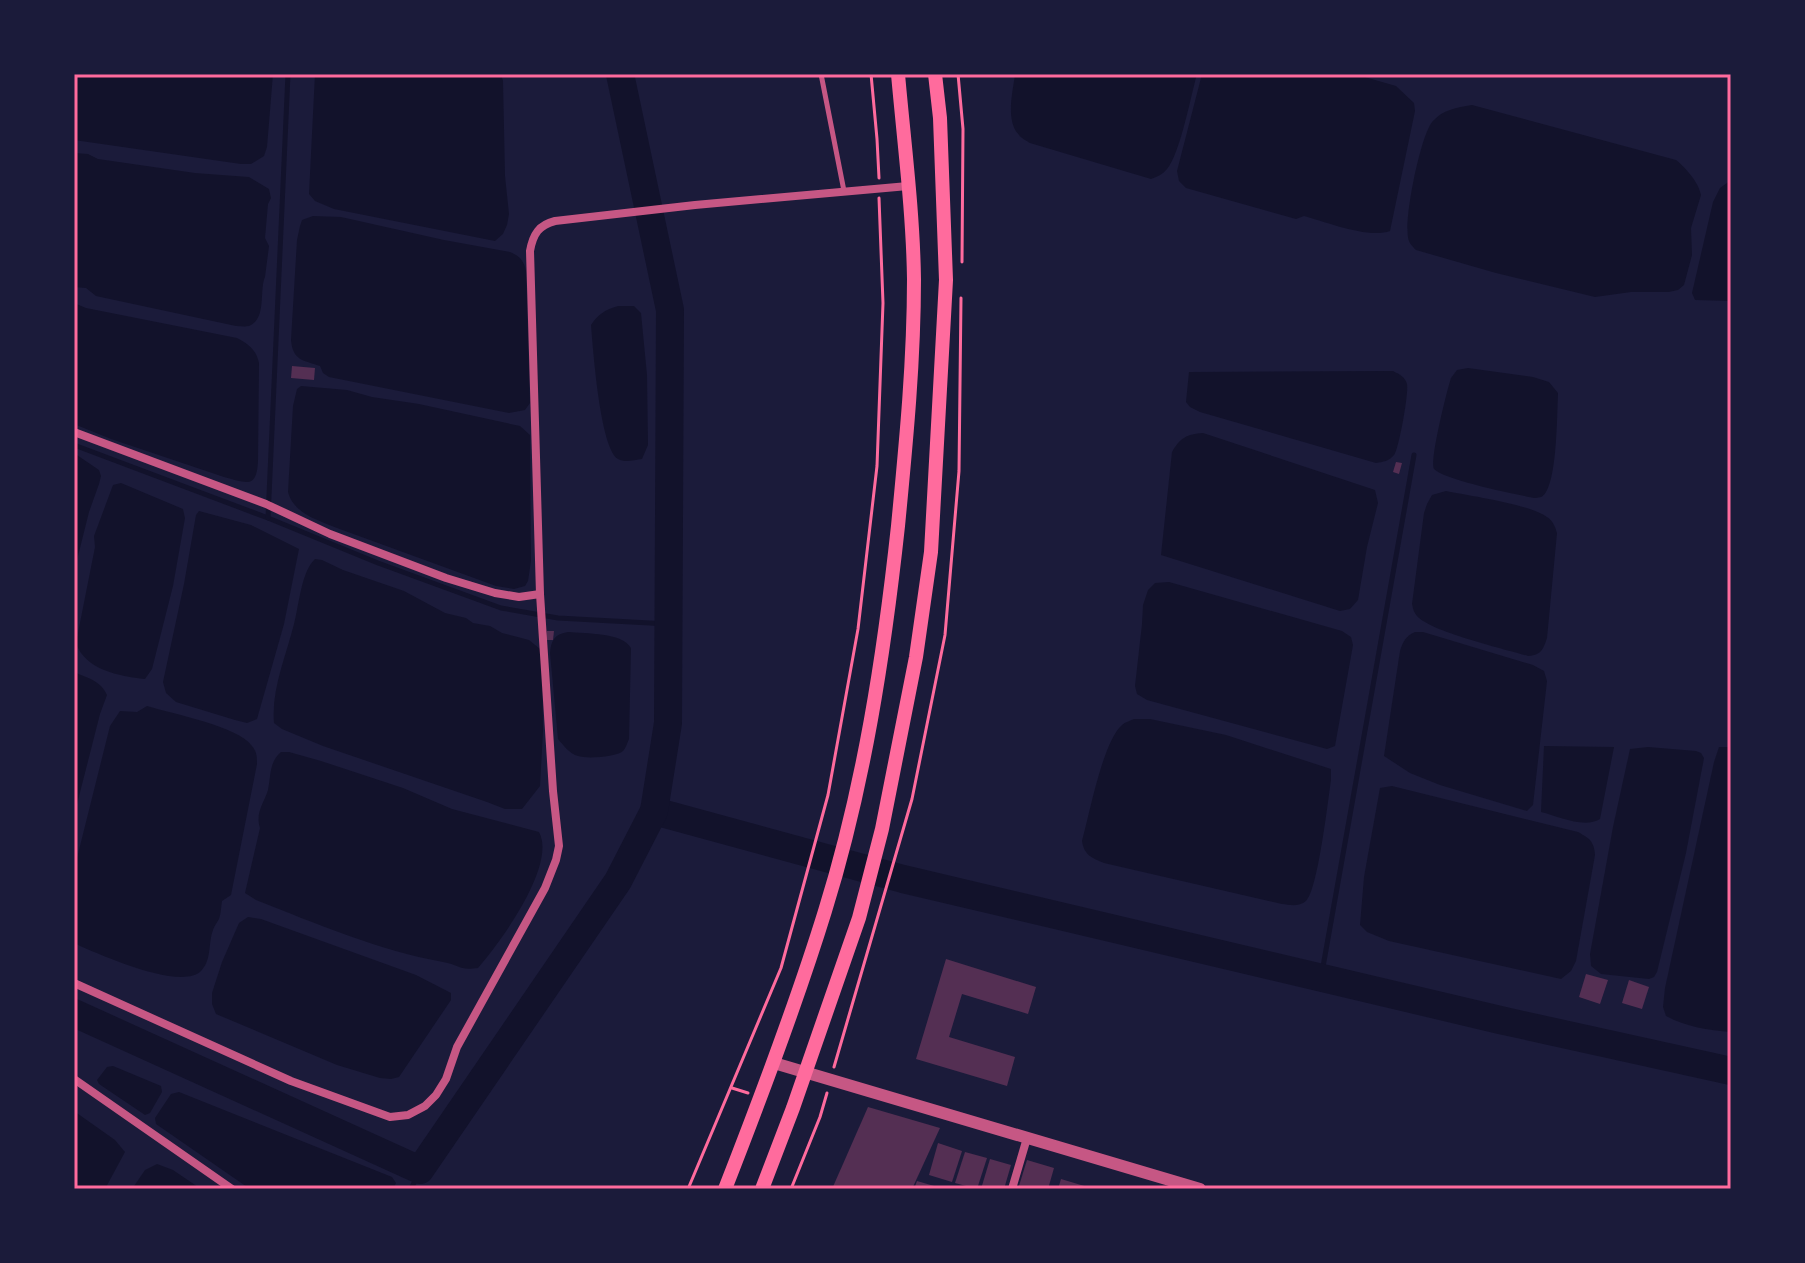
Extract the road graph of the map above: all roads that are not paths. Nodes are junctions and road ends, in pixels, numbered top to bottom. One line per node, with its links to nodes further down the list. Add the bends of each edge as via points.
1 (821, 74): 5 (lane)
2 (898, 74): 4 (main road)
3 (935, 74): 10 (main road, via 946,280 931,552 882,829 859,918)
4 (908, 186): 5 (street); 9 (main road, via 914,277 910,402 888,618 849,820 826,909)
5 (845, 192): 7 (street, via 555,221 537,231 530,251)
6 (74, 432): 7 (street, via 446,578 495,593)
7 (540, 594): 8 (street, via 556,860 457,1047 446,1079 425,1106 390,1117 291,1081)
8 (74, 983)
9 (774, 1063): 10 (street); 14 (main road)
10 (805, 1072): 12 (street); 15 (main road)
11 (74, 1079): 13 (street)
12 (1027, 1138): 16 (street); 17 (street)
13 (232, 1189)
14 (725, 1189)
15 (762, 1189)
16 (1012, 1189)
17 (1200, 1189)

